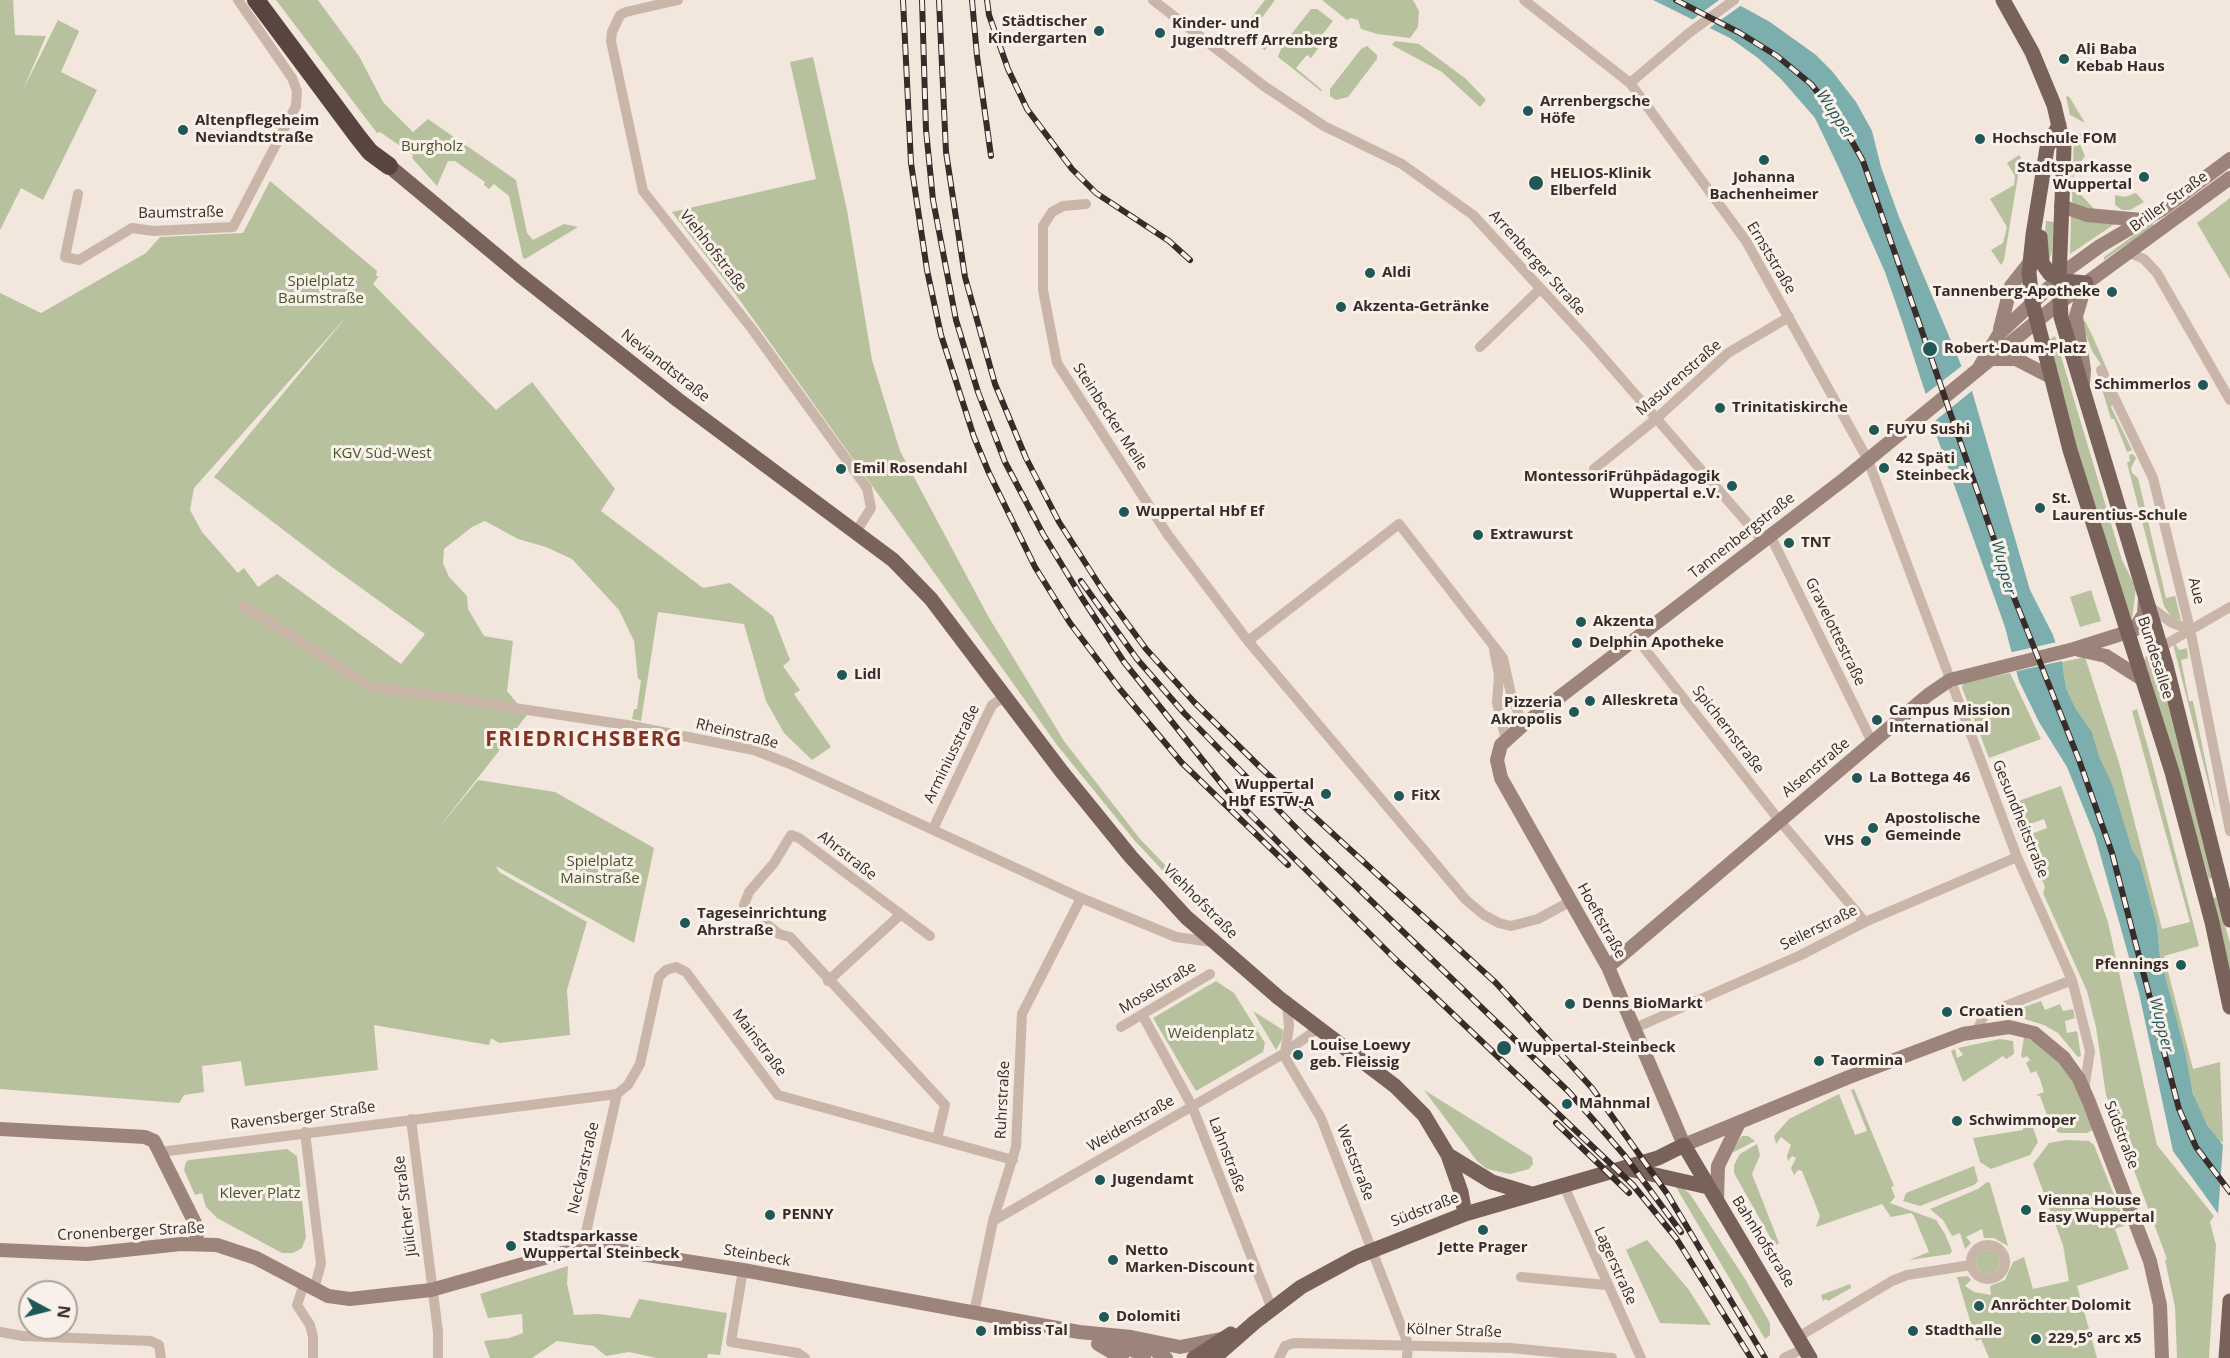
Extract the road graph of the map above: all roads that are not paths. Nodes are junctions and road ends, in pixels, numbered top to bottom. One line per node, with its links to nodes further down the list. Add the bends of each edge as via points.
1 (238, 0): 16 (street, Baumstraße, via 297,91 296,106 233,228 132,228 79,260 65,257)
2 (256, 0): 12 (highway, via 352,130 370,152)
3 (269, 0): 12 (highway)
4 (678, 0): 43 (street, Viehhofstraße, via 626,12 615,23 611,41 643,191 752,329 867,488 872,508)
5 (1153, 0): 27 (street, Arrenberger Straße, via 1264,86 1333,130 1402,164 1473,215)
6 (1524, 0): 9 (street, Ernststraße)
7 (1734, 0): 9 (street)
8 (2003, 0): 10 (main road, via 2048,87)
9 (1630, 83): 30 (street, Ernststraße, via 1746,241)
10 (2059, 125): 15 (main road, via 2047,148); 18 (main road, via 2064,148)
11 (2230, 159): 13 (main road, Briller Straße)
12 (389, 166): 43 (main road, Neviandtstraße, via 678,400)
13 (2217, 169): 14 (main road); 20 (main road, Briller Straße)
14 (2228, 179): 22 (main road, Briller Straße)
15 (2040, 191): 19 (main road, via 2046,202); 23 (main road)
16 (78, 194)
17 (1086, 204): 52 (street, Steinbecker Meile, via 1063,206 1052,212 1043,226 1043,290 1057,363 1168,535)
18 (2061, 206): 19 (main road, via 2054,215); 20 (main road, via 2087,215); 25 (main road)
19 (2044, 214): 25 (main road, via 2040,255 2050,274)
20 (2142, 220): 21 (main road)
21 (2100, 246): 24 (main road, via 2096,262); 25 (main road)
22 (2127, 252): 24 (main road); 39 (street, via 2144,259 2157,273)
23 (2030, 262): 28 (main road); 32 (main road, via 2011,286)
24 (2107, 267): 26 (main road)
25 (2059, 279): 26 (main road); 28 (main road); 29 (main road, Bundesallee)
26 (2086, 283): 29 (main road); 38 (main road, via 2076,316 2084,370)
27 (1540, 289): 33 (street); 40 (street, Arrenberger Straße)
28 (2032, 301): 31 (main road, Bundesallee); 32 (main road)
29 (2059, 303): 31 (main road); 38 (main road, Bundesallee)
30 (1789, 317): 40 (street, Masurenstraße, via 1728,353); 41 (street, Ernststraße)
31 (2036, 323): 34 (main road); 37 (main road, Bundesallee)
32 (1999, 334): 36 (main road)
33 (1480, 347)
34 (1993, 359): 36 (main road); 37 (main road, via 2016,359)
35 (2101, 370): 49 (street, Aue, via 2153,478)
36 (1973, 373): 41 (main road, Tannenbergstraße)
37 (2049, 375): 50 (main road, Bundesallee)
38 (2083, 393): 46 (main road, Bundesallee)
39 (2230, 400)
40 (1656, 418): 42 (street, Masurenstraße); 44 (street, Arrenberger Straße)
41 (1868, 460): 44 (main road, Tannenbergstraße); 56 (street, Gesundheitstraße)
42 (1594, 469)
43 (856, 532): 45 (main road, Neviandtstraße, via 893,560)
44 (1766, 538): 51 (main road, Tannenbergstraße); 61 (street, Gravelottestraße)
45 (923, 590): 58 (main road, Viehhofstraße)
46 (2146, 602): 49 (street, via 2165,619); 50 (main road, via 2142,620); 53 (main road, Bundesallee)
47 (243, 605): 65 (street, Rheinstraße, via 369,686 627,725 742,748 790,764)
48 (2230, 607): 49 (street)
49 (2190, 629): 53 (street); 63 (street, Aue)
50 (2128, 633): 55 (main road, Alsenstraße); 57 (main road, Bundesallee)
51 (1637, 639): 59 (main road, Tannenbergstraße); 62 (street, Spichernstraße)
52 (1248, 641): 54 (street, via 1399,524); 70 (street, Steinbecker Meile, via 1466,900 1484,915 1499,923 1525,924)
53 (2161, 646): 57 (street, via 2149,661); 64 (main road, Bundesallee)
54 (1494, 647): 59 (street, via 1506,667); 60 (street, via 1499,675 1497,703)
55 (2074, 649): 56 (main road, Alsenstraße); 57 (main road, Alsenstraße, via 2100,653)
56 (1950, 680): 61 (main road, Alsenstraße); 66 (street, Gesundheitstraße)
57 (2144, 684): 69 (main road, Bundesallee)
58 (1004, 697): 65 (street, Arminiusstraße, via 992,705); 75 (main road, Viehhofstraße, via 1131,856)
59 (1523, 725): 60 (main road)
60 (1506, 740): 70 (main road, Hoeftstraße, via 1499,752 1499,773)
61 (1872, 742): 62 (main road, Alsenstraße)
62 (1779, 820): 73 (street, Spichernstraße); 76 (main road, Alsenstraße)
63 (2229, 823): 64 (street)
64 (2207, 828): 67 (main road, Bundesallee)
65 (933, 829): 68 (street, Rheinstraße)
66 (2017, 857): 73 (street, Seilerstraße); 78 (street, Gesundheitstraße)
67 (2223, 892): 69 (main road, via 2220,887 2213,887 2207,891); 72 (main road, Bundesallee)
68 (1081, 898): 75 (street, Rheinstraße, via 1176,937); 99 (street, Ruhrstraße, via 1022,1014)
69 (2206, 899): 81 (main road, Bundesallee)
70 (1571, 901): 76 (main road, Hoeftstraße)
71 (899, 916): 74 (street, Ahrstraße); 79 (street); 79 (street, Ahrstraße, via 791,835 749,892 744,905 778,934 790,937)
72 (2230, 920)
73 (1865, 922): 85 (street, Seilerstraße, via 1801,955)
74 (930, 936)
75 (1212, 942): 80 (main road, Viehhofstraße)
76 (1608, 967): 85 (main road, Hoeftstraße)
77 (1210, 974): 82 (street, Moselstraße)
78 (2072, 980): 86 (street, Südstraße, via 1985,1014); 88 (street, Gesundheitstraße, via 2090,1051)
79 (828, 981): 95 (street, Ahrstraße, via 945,1105)
80 (1287, 1004): 83 (main road, Viehhofstraße); 87 (street, via 1289,1027)
81 (2230, 1007)
82 (1143, 1016): 84 (street, Moselstraße); 90 (street, Lahnstraße)
83 (1320, 1027): 87 (street, Weidenstraße); 98 (main road, Viehhofstraße, via 1410,1099)
84 (1121, 1028)
85 (1635, 1028): 96 (main road, Hoeftstraße)
86 (1977, 1030): 88 (main road, Südstraße, via 2009,1027 2034,1033 2064,1058); 92 (main road, Südstraße)
87 (1284, 1053): 90 (street, Weidenstraße); 110 (street, Weststraße, via 1321,1118)
88 (2084, 1090): 143 (main road, Südstraße, via 2150,1261 2160,1305)
89 (617, 1094): 91 (street, Ravensberger Straße); 95 (street, Mainstraße, via 628,1085 640,1064 659,977 676,968 686,972 778,1095); 109 (street, Neckarstraße)
90 (1192, 1106): 106 (street, Weidenstraße); 118 (street, Lahnstraße)
91 (411, 1119): 94 (street, Ravensberger Straße); 116 (street, Jülicher Straße)
92 (1739, 1123): 96 (main road, Südstraße); 104 (main road, via 1718,1166)
93 (0, 1129): 97 (main road, via 145,1137 154,1141)
94 (305, 1132): 97 (street, Ravensberger Straße); 115 (street, via 321,1264)
95 (937, 1139): 99 (street, Mainstraße)
96 (1684, 1145): 100 (main road, Südstraße); 102 (main road, Bahnhofstraße)
97 (160, 1152): 107 (main road, via 196,1225)
98 (1448, 1155): 103 (main road, via 1492,1182); 105 (main road, Viehhofstraße)
99 (1013, 1160): 106 (street, Ruhrstraße)
100 (1624, 1168): 101 (main road, Südstraße); 102 (main road)
101 (1563, 1185): 103 (main road, Südstraße); 114 (street, Lagerstraße)
102 (1708, 1187): 104 (main road, Bahnhofstraße)
103 (1531, 1194): 105 (main road, Südstraße)
104 (1717, 1200): 126 (main road, Bahnhofstraße)
105 (1465, 1214): 110 (main road, Südstraße)
106 (993, 1221): 119 (street, Ruhrstraße)
107 (197, 1243): 108 (main road, Cronenberger Straße, via 87,1254); 115 (main road, Cronenberger Straße, via 236,1250)
108 (0, 1250)
109 (582, 1250): 112 (main road, Steinbeck, via 609,1249); 116 (main road, Steinbeck)
110 (1373, 1250): 118 (main road, Südstraße, via 1301,1287); 125 (street, Weststraße)
111 (1971, 1265): 126 (street, via 1892,1281)
112 (743, 1270): 119 (main road, Steinbeck); 131 (street, via 731,1342 798,1353)
113 (1521, 1277): 114 (street)
114 (1606, 1285): 141 (street, Lagerstraße)
115 (309, 1286): 116 (main road, Cronenberger Straße, via 328,1296 350,1299); 129 (street, via 297,1305 310,1325)
116 (431, 1290): 130 (street, Jülicher Straße)
117 (2230, 1301): 144 (main road)
118 (1272, 1309): 120 (main road, Südstraße)
119 (974, 1313): 122 (main road, Steinbeck)
120 (1255, 1322): 124 (main road, Südstraße); 136 (main road, Südstraße)
121 (0, 1332): 128 (street, via 151,1341 159,1345)
122 (1078, 1332): 123 (main road); 132 (main road); 133 (main road, via 1121,1345)
123 (1131, 1337): 124 (main road, via 1180,1347); 134 (main road)
124 (1224, 1338): 135 (main road, Südstraße)
125 (1408, 1344): 127 (street, Kölner Straße); 137 (street, Kölner Straße, via 1294,1343 1285,1346); 138 (street, Weststraße)
126 (1804, 1348): 142 (street)
127 (1511, 1353): 139 (street, Kölner Straße, via 1588,1354)
128 (161, 1358)
129 (313, 1358)
130 (438, 1358)
131 (805, 1358)
132 (1122, 1358)
133 (1144, 1358)
134 (1166, 1358)
135 (1194, 1358)
136 (1214, 1358)
137 (1279, 1358)
138 (1407, 1358)
139 (1605, 1358): 140 (street, Kölner Straße)
140 (1612, 1358)
141 (1641, 1358)
142 (1784, 1358)
143 (2162, 1358)
144 (2226, 1358)

